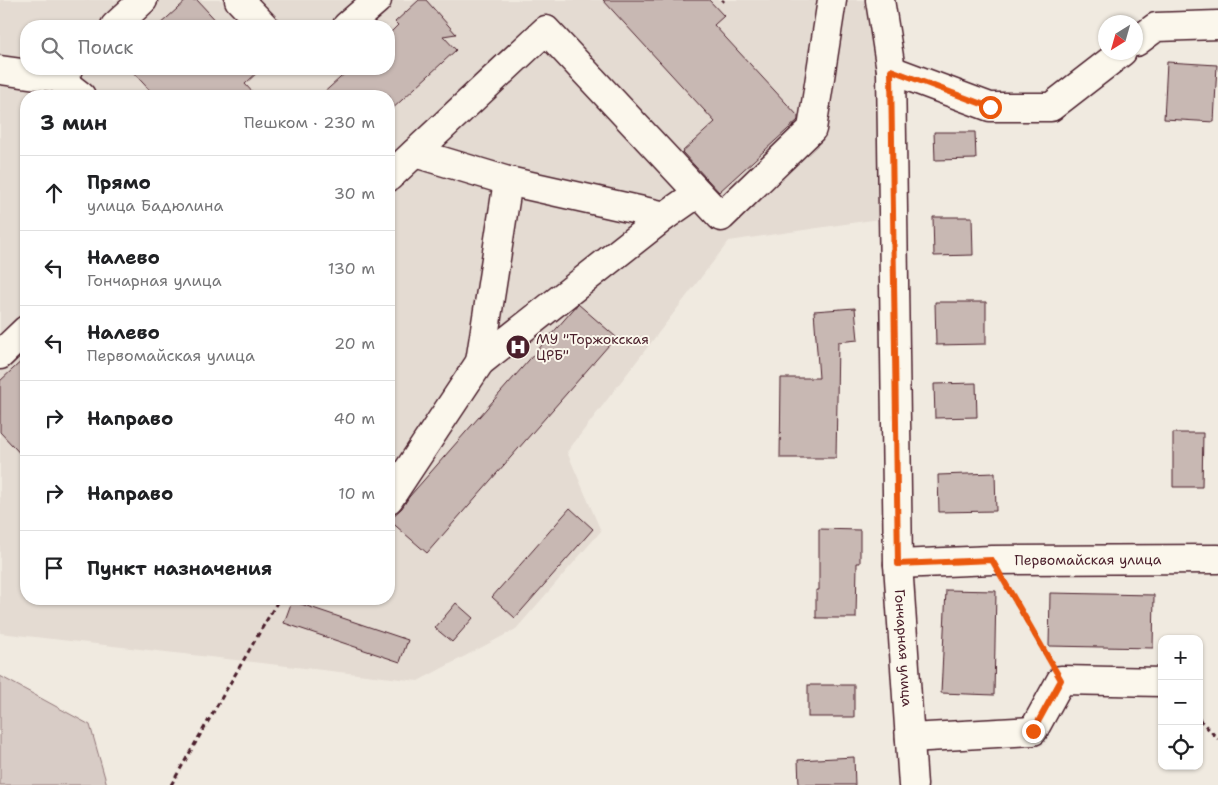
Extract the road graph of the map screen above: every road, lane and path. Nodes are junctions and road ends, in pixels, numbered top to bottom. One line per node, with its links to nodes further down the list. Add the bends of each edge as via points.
1 (143, 0): 6 (street)
2 (239, 0): 7 (street)
3 (377, 0): 8 (street)
4 (832, 0): 20 (street, via 812,129 721,217)
5 (880, 0): 13 (street, Гончарная улица)
6 (121, 20)
7 (258, 20)
8 (354, 20)
9 (1218, 25): 10 (street, via 1156,27)
10 (1143, 37)
11 (1112, 60): 13 (street, via 1052,107 990,107)
12 (0, 70): 14 (street)
13 (891, 70): 28 (street, Гончарная улица)
14 (20, 71)
15 (65, 75): 16 (street)
16 (76, 90)
17 (415, 153): 18 (street); 19 (street); 20 (street, via 546,30)
18 (395, 171)
19 (508, 181): 21 (street); 24 (street)
20 (698, 193): 21 (street)
21 (665, 216): 24 (street)
22 (20, 336): 23 (street)
23 (0, 355)
24 (480, 362): 25 (street)
25 (395, 490)
26 (1218, 559): 27 (street, Первомайская улица)
27 (992, 560): 28 (street, Первомайская улица); 30 (path)
28 (898, 564): 33 (street, Гончарная улица)
29 (276, 605): 35 (path)
30 (1061, 680): 31 (street); 33 (street, via 1033,731)
31 (1158, 682)
32 (1203, 723): 34 (path)
33 (910, 738): 36 (street, Гончарная улица)
34 (1218, 739)
35 (171, 785)
36 (914, 785)

